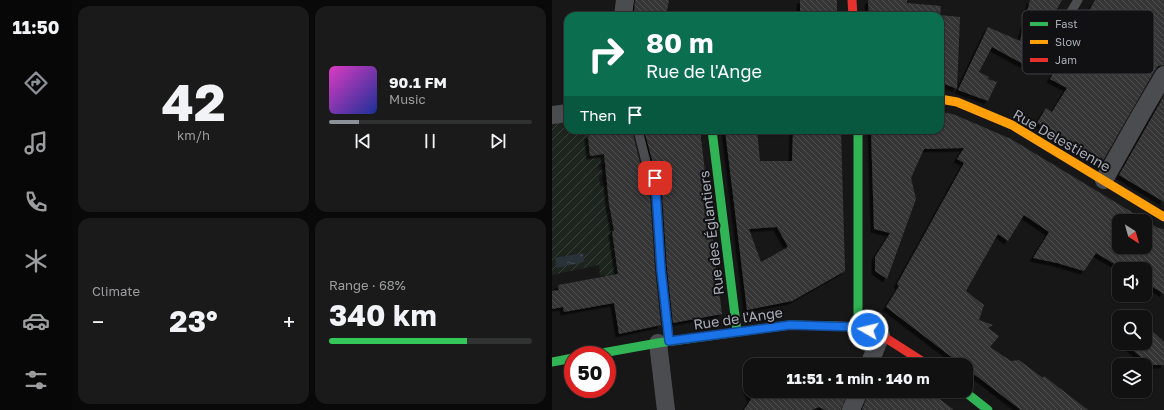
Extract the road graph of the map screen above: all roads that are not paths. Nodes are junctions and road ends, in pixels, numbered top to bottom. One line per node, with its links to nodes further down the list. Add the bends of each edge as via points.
1 (625, 0): 5 (street)
2 (852, 0): 6 (main road)
3 (1078, 0): 4 (lane)
4 (1072, 10)
5 (624, 12)
6 (853, 12)
7 (1164, 75): 14 (street)
8 (944, 100): 14 (main road, Rue Delestienne, via 957,102 1012,125)
9 (564, 114): 10 (street)
10 (552, 115)
11 (639, 134): 19 (lane, via 644,158 655,178)
12 (712, 134): 17 (main road, Rue des Églantiers)
13 (858, 134): 16 (main road)
14 (1104, 180): 15 (main road, Rue Delestienne)
15 (1164, 217)
16 (858, 327): 17 (main road, Rue de l'Ange, via 790,325); 18 (main road, Rue de l'Ange)
17 (737, 332): 19 (main road, Rue de l'Ange)
18 (881, 335): 21 (street); 22 (main road, Rue de l'Ange)
19 (663, 342): 20 (main road, Rue de l'Ange); 27 (street)
20 (616, 350)
21 (872, 358)
22 (917, 358)
23 (564, 360): 24 (main road)
24 (552, 362)
25 (856, 398): 28 (street)
26 (973, 398): 29 (main road)
27 (666, 410)
28 (851, 410)
29 (988, 410)

